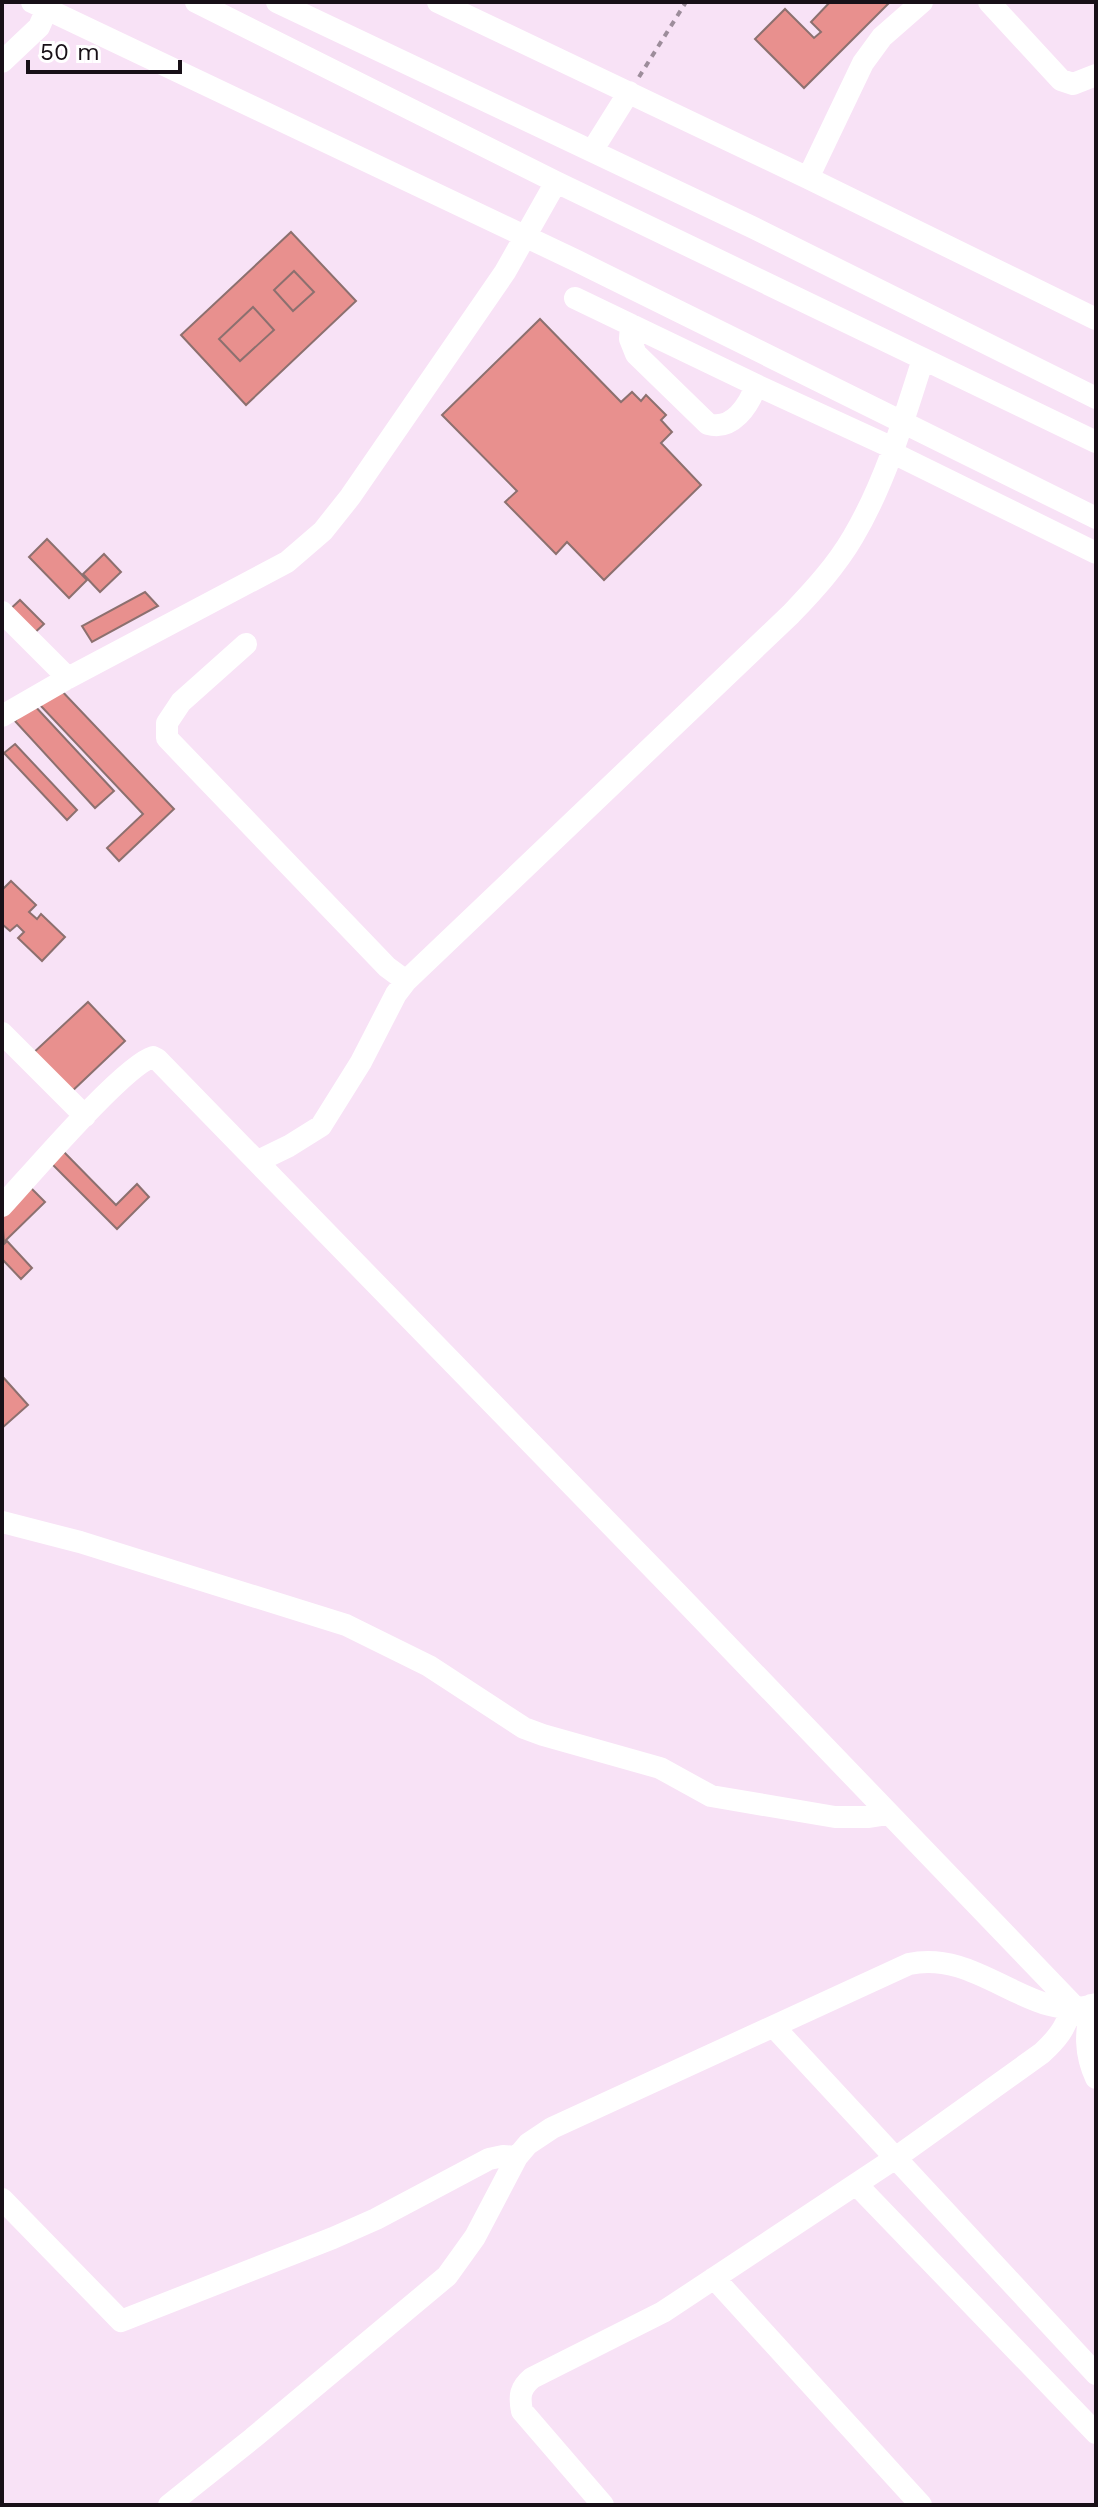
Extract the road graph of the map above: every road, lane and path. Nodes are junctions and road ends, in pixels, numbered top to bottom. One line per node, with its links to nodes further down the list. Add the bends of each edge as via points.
1 (196, 2): 13 (street)
2 (277, 2): 11 (street)
3 (438, 2): 10 (street)
4 (686, 2): 10 (path)
5 (922, 2): 12 (street, via 882,37 863,63)
6 (989, 2): 9 (street, via 1061,80 1073,84)
7 (43, 4): 8 (street, via 39,27); 14 (street)
8 (2, 62)
9 (1096, 75)
10 (629, 92): 11 (street); 12 (street)
11 (592, 151): 20 (street)
12 (808, 178): 16 (street)
13 (556, 182): 14 (street); 18 (street)
14 (526, 237): 21 (street); 28 (street, via 433,379 323,531 287,562)
15 (575, 298): 17 (street)
16 (1096, 319)
17 (631, 325): 19 (street); 19 (street, via 636,354 708,424 717,427 738,415)
18 (923, 359): 21 (street); 22 (street)
19 (756, 385): 23 (street)
20 (1096, 398)
21 (903, 423): 23 (street); 24 (street)
22 (1096, 442)
23 (892, 450): 25 (street); 30 (street, via 853,536 824,579)
24 (1096, 518)
25 (1096, 553)
26 (2, 612): 28 (street)
27 (246, 644): 30 (street, via 181,702 167,723 167,738)
28 (68, 678): 29 (street)
29 (2, 716)
30 (406, 981): 33 (street, via 321,1126)
31 (2, 1033): 32 (street)
32 (85, 1116): 33 (street, via 136,1066 153,1057); 34 (street)
33 (258, 1161): 36 (street)
34 (2, 1206)
35 (2, 1522): 36 (street, via 346,1625 429,1666 524,1728 660,1768 711,1796 835,1817)
36 (888, 1814): 37 (street)
37 (1084, 2007): 38 (street, via 1044,2003 976,1971 924,1960); 39 (street, via 1085,2043); 41 (street, via 1042,2053)
38 (774, 2027): 40 (street, via 552,2128); 41 (street)
39 (1096, 2078)
40 (517, 2157): 43 (street, via 489,2159 333,2238 121,2321); 47 (street, via 475,2237 447,2276)
41 (894, 2159): 42 (street); 45 (street)
42 (857, 2185): 44 (street); 46 (street)
43 (2, 2199)
44 (714, 2278): 48 (street, via 663,2312 532,2378 522,2388 522,2411); 49 (street)
45 (1096, 2374)
46 (1096, 2433)
47 (169, 2505)
48 (603, 2505)
49 (921, 2505)

